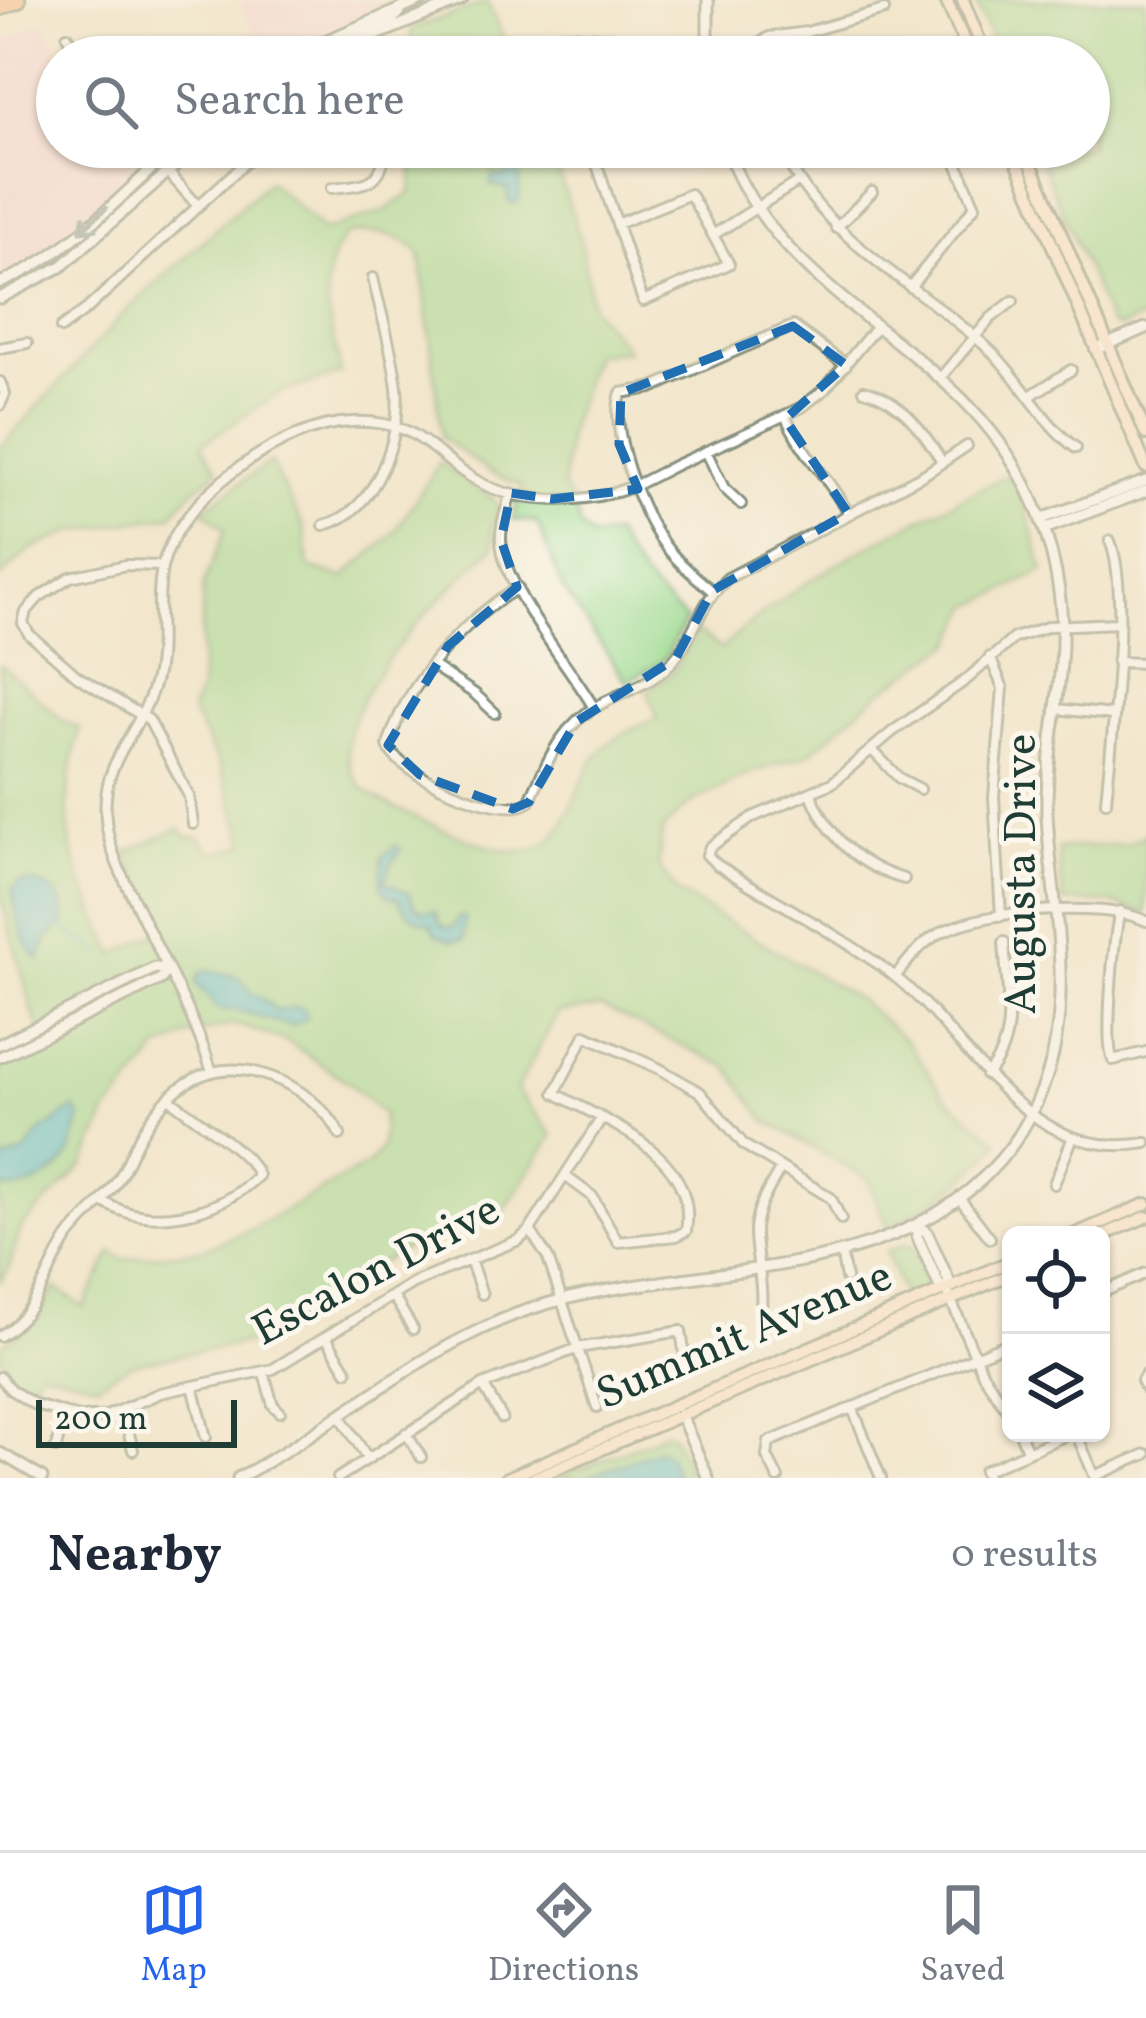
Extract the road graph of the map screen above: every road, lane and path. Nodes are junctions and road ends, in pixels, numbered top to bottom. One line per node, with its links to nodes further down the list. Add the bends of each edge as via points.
1 (17, 0): 7 (highway)
2 (422, 0): 8 (street)
3 (462, 0): 12 (street)
4 (708, 0): 15 (street)
5 (946, 0): 17 (main road)
6 (963, 0): 18 (main road)
7 (0, 7)
8 (402, 9): 10 (street); 11 (street)
9 (884, 10): 16 (street)
10 (337, 36)
11 (356, 36)
12 (373, 36)
13 (561, 36): 14 (street)
14 (593, 36)
15 (709, 36)
16 (786, 36)
17 (962, 36)
18 (978, 36)
19 (151, 168): 40 (street, one-way to 40, via 48,258)
20 (165, 168): 30 (street)
21 (172, 168): 30 (street)
22 (239, 168): 34 (street)
23 (380, 168): 32 (street, via 367,183)
24 (598, 168): 36 (street)
25 (736, 168): 35 (street, Augusta Drive)
26 (792, 168): 31 (street)
27 (959, 168): 41 (street, via 975,206)
28 (1020, 168): 49 (main road)
29 (1032, 168): 49 (main road)
30 (168, 172): 34 (street); 42 (street, via 62,266)
31 (799, 181): 35 (street); 37 (street)
32 (332, 188)
33 (872, 192): 37 (street)
34 (198, 206): 45 (street)
35 (756, 208): 38 (street); 44 (street, Augusta Drive, via 791,255)
36 (617, 224): 38 (street, via 690,194); 38 (street, via 643,301 728,264)
37 (836, 228): 41 (street)
38 (712, 235)
39 (373, 278): 59 (street, via 396,383)
40 (0, 284)
41 (910, 287): 47 (street)
42 (0, 298)
43 (1013, 301): 47 (street)
44 (877, 326): 51 (street); 53 (street, Augusta Drive)
45 (62, 328)
46 (1146, 328): 49 (street)
47 (974, 337): 53 (street); 56 (street)
48 (27, 344): 50 (street)
49 (1102, 347): 60 (main road); 65 (main road)
50 (0, 348)
51 (846, 365): 58 (street); 67 (street, via 793,326 651,388 621,393 619,444)
52 (1071, 370): 56 (street)
53 (941, 377): 72 (street, Augusta Drive, via 995,434)
54 (0, 382): 57 (street)
55 (864, 389): 64 (street, via 908,416)
56 (1030, 396): 62 (street)
57 (0, 405)
58 (785, 415): 63 (street); 71 (street)
59 (394, 425): 69 (street, via 486,486); 73 (street, via 367,498); 75 (street, via 335,423 287,440 194,505)
60 (1146, 434)
61 (967, 446): 64 (street)
62 (1076, 448)
63 (706, 452): 67 (street); 70 (street)
64 (942, 462): 71 (street)
65 (1146, 467)
66 (1146, 481): 72 (street)
67 (636, 484): 69 (street, via 552,500); 77 (street, via 667,548)
68 (1146, 491): 72 (street)
69 (512, 493): 76 (street, via 501,540)
70 (741, 504)
71 (848, 513): 77 (street)
72 (1042, 524): 79 (street, Augusta Drive)
73 (324, 525)
74 (1110, 541): 78 (street)
75 (162, 566): 87 (street, via 158,668); 87 (street, via 70,577 39,597 23,623 71,671)
76 (518, 588): 83 (street, via 472,621); 84 (street)
77 (712, 591): 84 (street, via 666,668)
78 (1118, 623): 79 (street); 81 (street)
79 (1062, 624): 80 (street, via 1022,634); 85 (street, Augusta Drive)
80 (990, 657): 89 (street); 97 (street, via 1004,695 994,797)
81 (1117, 662): 82 (street); 88 (street)
82 (1146, 663)
83 (433, 666): 84 (street, via 396,724 390,753 448,789 508,808 531,799 562,736); 86 (street)
84 (594, 708)
85 (1056, 709): 88 (street); 96 (street, Augusta Drive, via 1047,806)
86 (495, 713)
87 (141, 715): 93 (street, via 178,772); 100 (street, via 112,770 106,824)
88 (1113, 715): 92 (street)
89 (872, 749): 90 (street); 91 (street)
90 (920, 789)
91 (811, 794): 94 (street, via 838,841); 101 (street, via 742,823 707,855)
92 (1106, 802)
93 (193, 824)
94 (904, 879)
95 (1120, 911): 96 (street); 98 (street); 103 (street, via 1108,1049 1113,1060)
96 (1055, 912): 97 (street); 108 (street, Augusta Drive, via 1058,1024)
97 (1001, 916): 101 (street, via 934,936)
98 (1146, 921)
99 (1004, 942): 106 (street, via 1007,1029)
100 (167, 969): 102 (street); 104 (street); 105 (street)
101 (895, 976): 106 (street)
102 (0, 1044)
103 (1146, 1052)
104 (0, 1057)
105 (211, 1069): 107 (street); 110 (street, via 246,1068 284,1082)
106 (986, 1075): 108 (street)
107 (170, 1099): 117 (street); 117 (street, via 242,1153 258,1176 192,1213 168,1217 121,1213)
108 (1031, 1112): 111 (street); 116 (street, Augusta Drive, via 1004,1155)
109 (601, 1119): 113 (street, via 555,1093 585,1035 683,1081 744,1144); 114 (street, Escalon Drive); 114 (street, via 670,1166 686,1231 615,1240 602,1208)
110 (340, 1135)
111 (1073, 1137): 112 (street); 115 (street)
112 (1146, 1143)
113 (782, 1168): 120 (street, via 831,1198); 128 (street, via 758,1216)
114 (565, 1176): 123 (street, Escalon Drive)
115 (1054, 1184)
116 (960, 1199): 121 (street, Augusta Drive); 125 (street)
117 (102, 1201): 140 (street, via 65,1241 33,1307)
118 (1146, 1204): 122 (main road)
119 (1146, 1216): 124 (main road)
120 (841, 1219)
121 (918, 1226): 126 (street, Augusta Drive); 135 (street)
122 (1094, 1226)
123 (530, 1230): 127 (street, Escalon Drive); 137 (street)
124 (1110, 1232)
125 (990, 1238)
126 (841, 1252): 128 (street, Augusta Drive); 132 (street)
127 (470, 1260): 134 (street); 136 (street, Escalon Drive)
128 (760, 1265): 137 (street, Augusta Drive); 138 (street)
129 (1002, 1267): 135 (main road, Summit Avenue)
130 (1146, 1273): 133 (street)
131 (1002, 1277): 135 (main road, Summit Avenue)
132 (846, 1278)
133 (1110, 1289)
134 (482, 1294)
135 (949, 1294): 144 (street); 157 (main road, Summit Avenue)
136 (393, 1296): 139 (street); 141 (street, Escalon Drive)
137 (562, 1300): 143 (street); 160 (street, Augusta Drive, via 473,1332)
138 (761, 1309)
139 (413, 1329)
140 (0, 1336)
141 (326, 1337): 146 (street); 147 (street, Escalon Drive)
142 (1002, 1346): 144 (street)
143 (578, 1348): 145 (street, via 681,1331); 151 (street); 154 (street)
144 (976, 1358): 153 (street); 155 (street)
145 (686, 1364)
146 (347, 1371)
147 (264, 1372): 150 (street, Escalon Drive); 158 (street)
148 (1146, 1374): 152 (street)
149 (0, 1377): 159 (street, via 27,1401)
150 (193, 1385): 156 (street, Escalon Drive); 163 (street)
151 (483, 1385): 161 (street); 162 (street)
152 (1146, 1390)
153 (1002, 1400)
154 (597, 1407)
155 (852, 1407): 182 (street, via 769,1442); 183 (street)
156 (123, 1410): 159 (street, Escalon Drive, via 96,1418); 168 (street)
157 (679, 1410): 179 (main road, Summit Avenue); 180 (main road, Summit Avenue); 181 (street)
158 (280, 1412)
159 (64, 1414): 167 (street)
160 (340, 1415): 173 (street); 177 (street, Augusta Drive)
161 (502, 1418)
162 (406, 1432): 172 (street); 173 (street)
163 (206, 1436)
164 (1024, 1442): 169 (street)
165 (1049, 1442): 169 (street)
166 (1078, 1442): 175 (street)
167 (56, 1448)
168 (133, 1450)
169 (1028, 1450): 174 (street)
170 (0, 1453): 176 (street)
171 (1146, 1454): 175 (street)
172 (422, 1457)
173 (368, 1459): 178 (street)
174 (986, 1474)
175 (1096, 1477)
176 (42, 1478)
177 (238, 1478)
178 (338, 1478)
179 (507, 1478)
180 (534, 1478)
181 (708, 1478)
182 (778, 1478)
183 (881, 1478)

